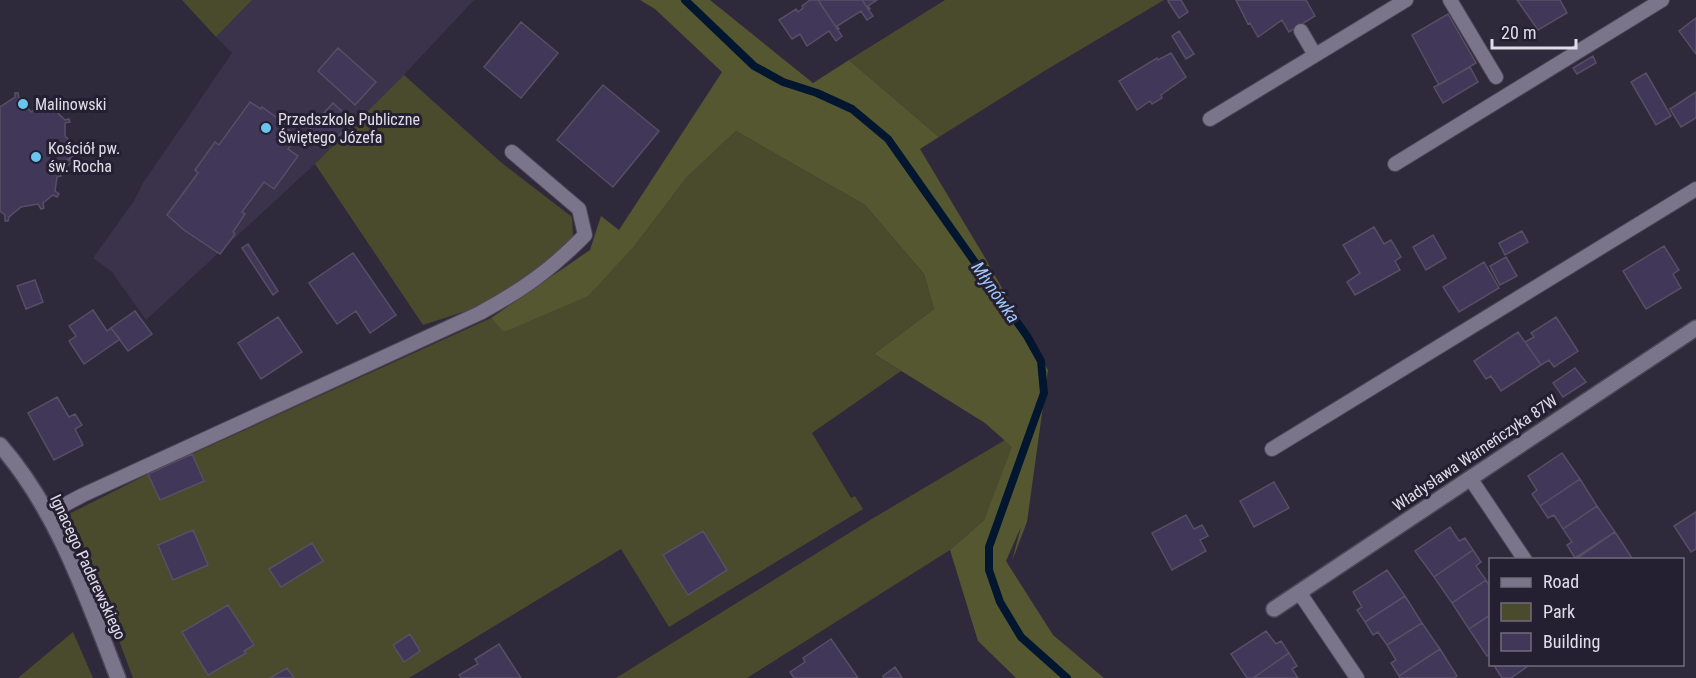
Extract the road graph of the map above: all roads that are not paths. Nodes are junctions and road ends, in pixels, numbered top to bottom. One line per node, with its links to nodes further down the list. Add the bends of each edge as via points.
1 (1406, 0): 5 (lane)
2 (1450, 0): 6 (lane)
3 (1662, 0): 9 (lane)
4 (1301, 31): 5 (lane)
5 (1316, 55): 7 (lane)
6 (1496, 77)
7 (1210, 119)
8 (513, 152): 15 (lane, via 579,209 585,235 542,276 480,313)
9 (1395, 164)
10 (1696, 189): 13 (lane)
11 (1696, 328): 14 (street, Władysława Warneńczyka 87W)
12 (0, 445): 15 (street, Ignacego Paderewskiego)
13 (1272, 449)
14 (1470, 478): 16 (lane); 17 (street, Władysława Warneńczyka 87W)
15 (47, 514): 19 (street, Ignacego Paderewskiego)
16 (1524, 558)
17 (1299, 592): 18 (street, Władysława Warneńczyka 87W); 20 (lane)
18 (1274, 609)
19 (118, 678)
20 (1357, 678)

